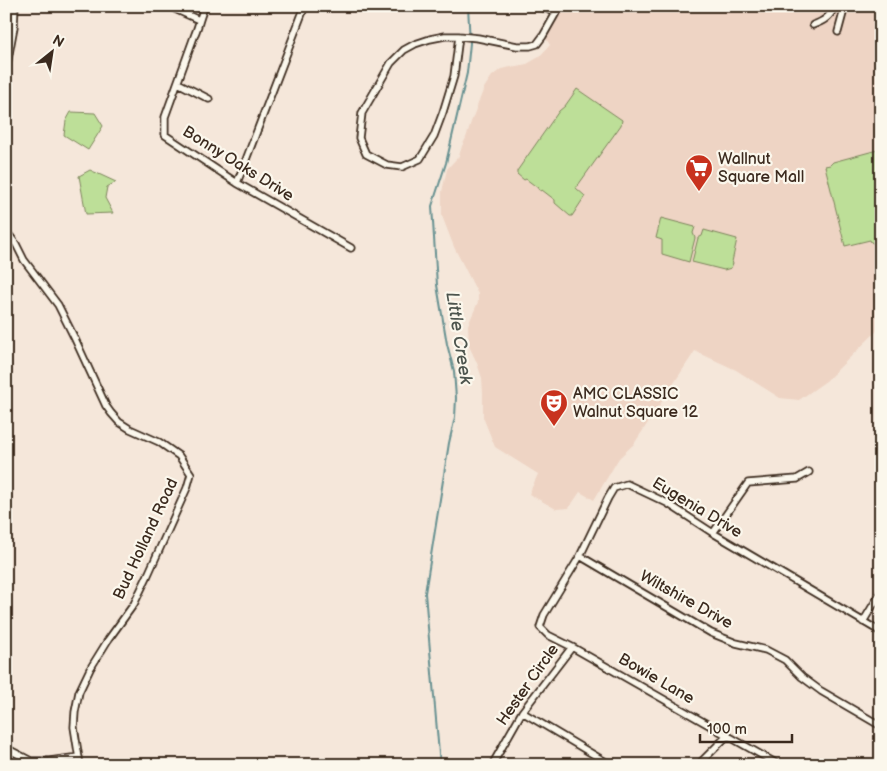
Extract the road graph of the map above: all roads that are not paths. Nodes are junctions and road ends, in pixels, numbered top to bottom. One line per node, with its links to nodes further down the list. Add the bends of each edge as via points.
1 (15, 6): 13 (street)
2 (168, 6): 10 (street)
3 (205, 6): 10 (street, Bonny Oaks Drive)
4 (305, 6): 19 (street)
5 (537, 6): 9 (street)
6 (560, 6): 9 (street)
7 (835, 6): 12 (street, via 828,18)
8 (845, 6): 14 (street)
9 (556, 12): 15 (street, via 537,44 530,46)
10 (198, 20): 17 (street, Bonny Oaks Drive)
11 (6, 22): 13 (street)
12 (813, 25)
13 (14, 27): 16 (street)
14 (838, 32)
15 (459, 36): 15 (street, via 454,76 443,112 420,160 402,167 387,165 366,154 359,138 362,113 392,63 415,44 445,36)
16 (6, 70)
17 (178, 83): 18 (street); 19 (street, Bonny Oaks Drive, via 166,117 166,134)
18 (209, 99)
19 (238, 182): 21 (street, Bonny Oaks Drive)
20 (6, 231): 33 (street, Bud Holland Road, via 58,305 111,413 130,429 159,442 179,456 191,474 134,604 108,640 79,692 74,727)
21 (351, 248)
22 (809, 472): 23 (street, via 797,478 748,483)
23 (713, 533): 24 (street, Eugenia Drive, via 667,503 627,484 614,488); 26 (street, Eugenia Drive)
24 (580, 556): 28 (street, Eugenia Drive, via 540,627 548,635); 30 (street, Wiltshire Drive, via 711,633 766,650 785,660 802,678)
25 (881, 592): 26 (street)
26 (863, 622): 27 (street, Eugenia Drive)
27 (881, 632)
28 (572, 647): 29 (street, Hester Circle); 31 (street, Bowie Lane)
29 (522, 712): 35 (street, Hester Circle); 36 (street)
30 (881, 726)
31 (728, 735): 37 (street); 38 (street, Bowie Lane)
32 (6, 748): 33 (street, via 31,761)
33 (79, 758): 34 (street, Bud Holland Road)
34 (80, 765)
35 (492, 765)
36 (611, 765)
37 (698, 765)
38 (779, 765)

